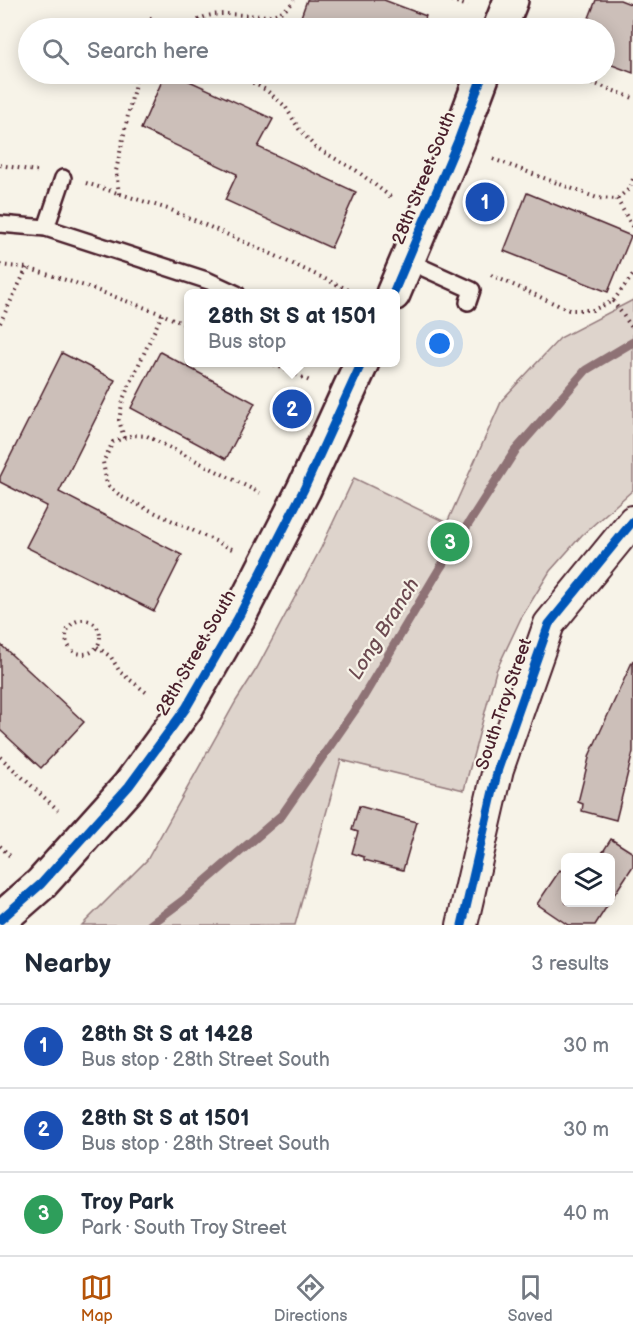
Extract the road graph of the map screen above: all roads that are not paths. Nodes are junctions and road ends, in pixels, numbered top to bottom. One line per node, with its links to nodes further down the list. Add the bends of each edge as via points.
1 (511, 0): 2 (street)
2 (504, 18)
3 (479, 84): 7 (street, 28th Street South)
4 (63, 177): 6 (lane)
5 (0, 224): 6 (lane)
6 (46, 228): 8 (lane)
7 (408, 261): 9 (street, 28th Street South); 10 (lane, via 472,290)
8 (226, 289)
9 (395, 289)
10 (468, 302)
11 (360, 367): 13 (street, 28th Street South, via 299,499 186,708 129,786 41,884)
12 (633, 521): 14 (street, South Troy Street, via 549,624 498,769)
13 (0, 920)
14 (462, 925)

